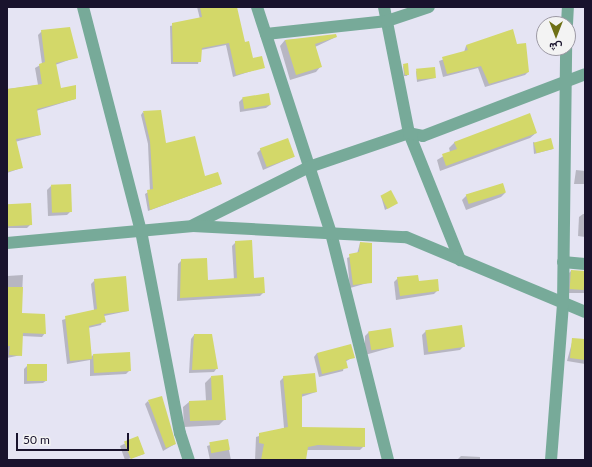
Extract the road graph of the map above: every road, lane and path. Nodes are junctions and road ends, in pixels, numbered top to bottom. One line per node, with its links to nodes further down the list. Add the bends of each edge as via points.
1 (83, 7): 13 (street)
2 (257, 7): 6 (street)
3 (384, 7): 5 (street)
4 (429, 7): 5 (street)
5 (387, 21): 6 (street); 10 (street)
6 (266, 34): 11 (street)
7 (566, 56): 9 (street)
8 (585, 74): 9 (street)
9 (565, 82): 10 (street, via 423,136); 17 (street)
10 (409, 133): 11 (street); 16 (street)
11 (309, 167): 12 (street); 14 (street)
12 (192, 226): 13 (street); 14 (street)
13 (140, 231): 15 (street); 21 (street, via 180,433)
14 (331, 233): 16 (street, via 406,237); 22 (street)
15 (7, 243)
16 (460, 260): 19 (street)
17 (563, 262): 18 (street); 19 (street)
18 (585, 264)
19 (563, 305): 20 (street); 23 (street)
20 (585, 312)
21 (189, 460)
22 (388, 460)
23 (551, 460)

